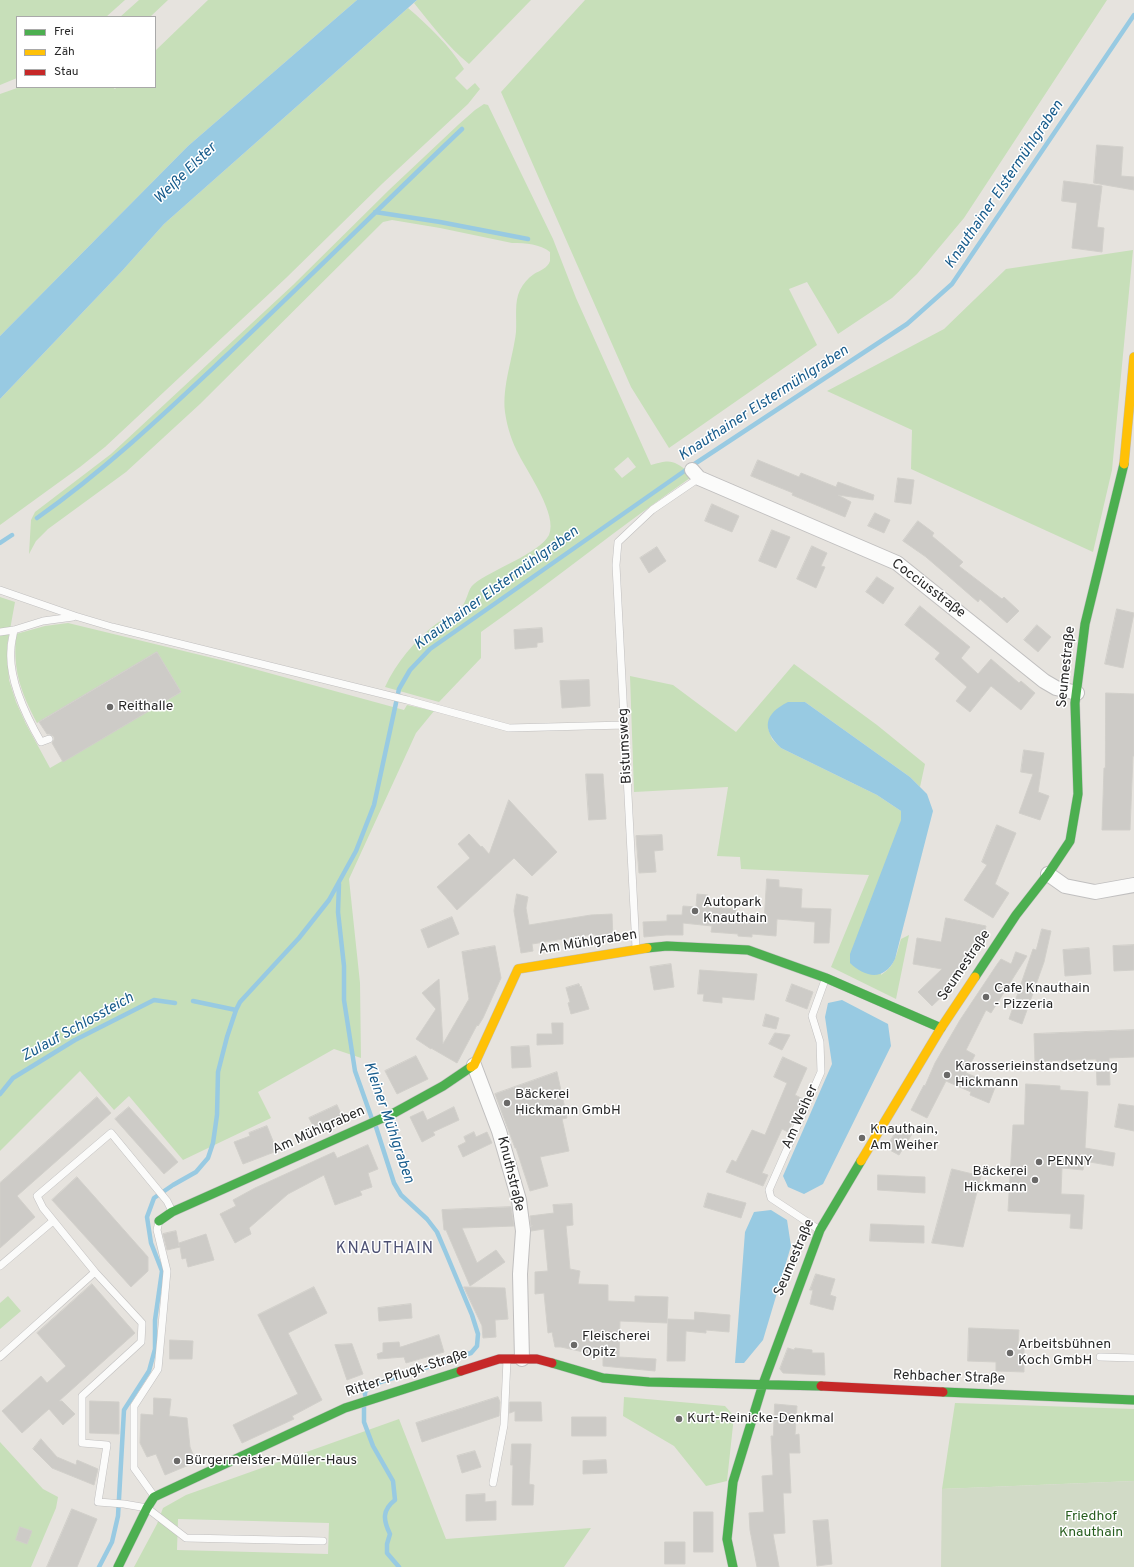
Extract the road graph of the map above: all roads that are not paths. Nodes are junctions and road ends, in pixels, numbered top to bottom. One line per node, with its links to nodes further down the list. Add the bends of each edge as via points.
1 (1134, 357): 2 (street, Seumestraße)
2 (1128, 472): 9 (street, Seumestraße, via 1085,624)
3 (696, 474): 4 (lane, Cocciusstraße); 9 (street, Cocciusstraße, via 897,563 1044,681 1056,688)
4 (618, 542): 10 (lane, Bistumsweg, via 616,565)
5 (0, 590): 6 (lane)
6 (75, 616): 7 (lane, via 43,621); 10 (lane, via 509,728)
7 (14, 630): 8 (lane); 11 (lane, via 10,650 13,677 20,700 41,742)
8 (0, 632)
9 (1077, 693): 12 (street, Seumestraße, via 1075,711 1078,794 1070,841)
10 (625, 726): 14 (lane, Bistumsweg)
11 (49, 739)
12 (1048, 874): 13 (street, via 1064,886 1094,892); 16 (street, Seumestraße, via 1016,915)
13 (1134, 885)
14 (636, 949): 15 (street, Am Mühlgraben, via 667,946 748,950); 17 (street, Am Mühlgraben, via 518,969)
15 (826, 978): 16 (street, Am Mühlgraben); 21 (lane, Am Weiher, via 812,1016 820,1042 821,1072 768,1190 772,1198)
16 (940, 1028): 21 (street, Seumestraße)
17 (474, 1065): 18 (street, Am Mühlgraben, via 443,1086 383,1118); 28 (street, Knuthstraße, via 499,1131 519,1200 523,1231 520,1274)
18 (172, 1212): 19 (lane, via 168,1201 111,1133 37,1196); 20 (street, Am Mühlgraben)
19 (54, 1221): 22 (lane); 23 (lane)
20 (159, 1221): 32 (lane, Am Mühlgraben, via 157,1230 167,1271 158,1369 134,1406 134,1468)
21 (820, 1230): 29 (street, Seumestraße)
22 (0, 1266)
23 (95, 1272): 24 (lane); 33 (lane, via 142,1324 141,1342 82,1396 82,1443 107,1445 98,1502)
24 (0, 1357)
25 (1100, 1357): 26 (lane)
26 (1134, 1358)
27 (507, 1359): 28 (street, Ritter-Pflugk-Straße); 31 (lane, via 504,1425); 32 (street, Ritter-Pflugk-Straße, via 499,1359 345,1408)
28 (522, 1359): 29 (street, Ritter-Pflugk-Straße, via 537,1359 612,1379)
29 (762, 1384): 30 (street, Rehbacher Straße); 36 (street, Seumestraße, via 733,1482 728,1539)
30 (1134, 1400)
31 (493, 1483)
32 (154, 1497): 33 (street)
33 (147, 1508): 34 (lane, via 186,1538); 35 (street)
34 (323, 1541)
35 (118, 1567)
36 (733, 1567)

